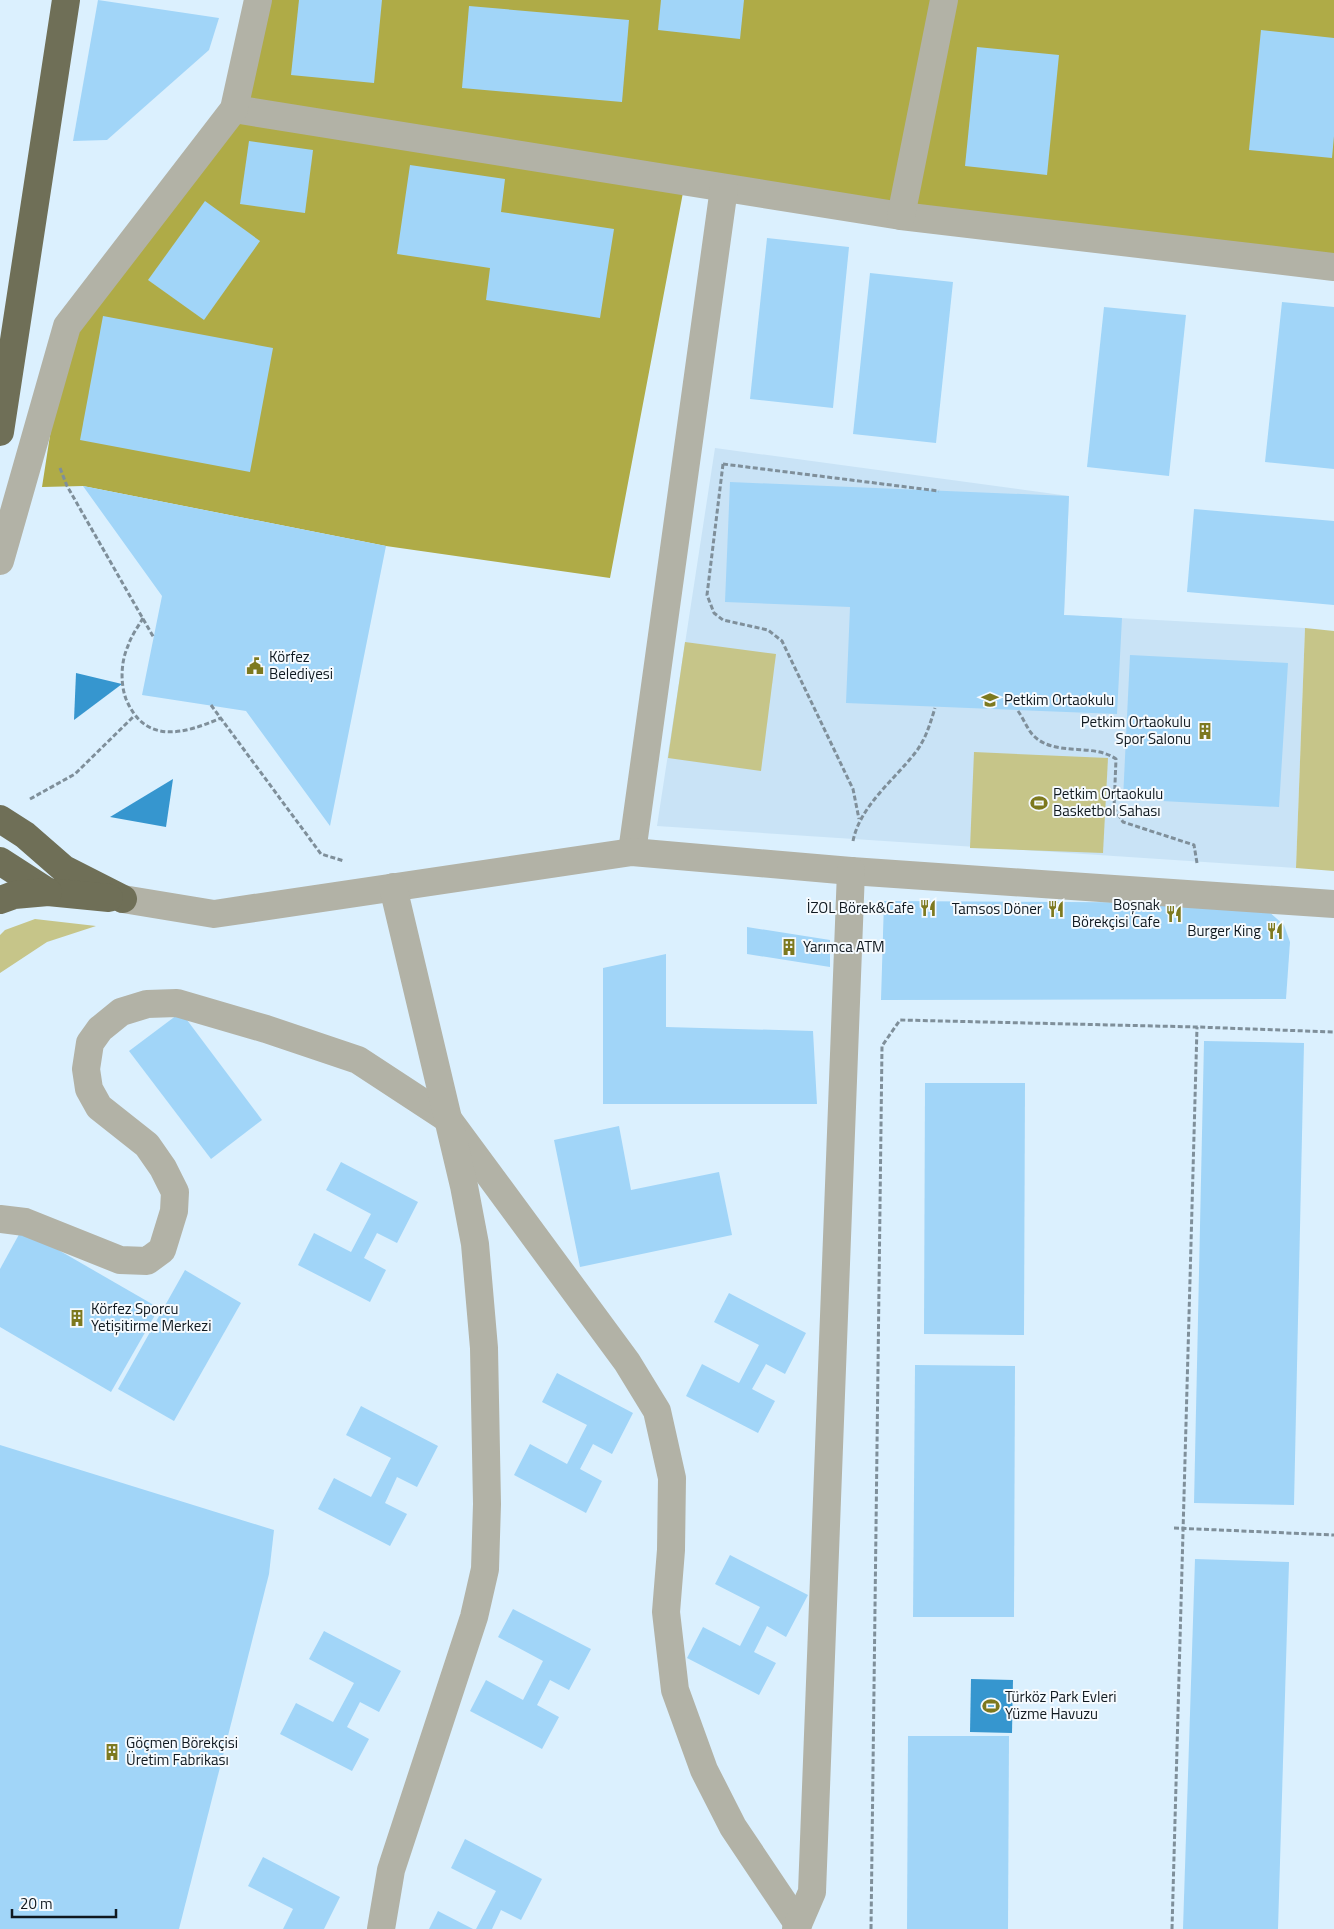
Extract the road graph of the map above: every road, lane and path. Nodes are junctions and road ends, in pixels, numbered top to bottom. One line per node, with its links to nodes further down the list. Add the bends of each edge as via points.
1 (66, 0): 8 (highway)
2 (258, 0): 4 (street)
3 (944, 0): 6 (street)
4 (234, 109): 5 (street); 13 (street, via 67,326)
5 (724, 188): 6 (street); 9 (street)
6 (901, 216): 7 (street)
7 (1334, 267)
8 (0, 432)
9 (686, 460): 10 (path); 24 (street)
10 (723, 464): 12 (path); 23 (path, via 707,595 714,613 723,620 768,630 782,641 853,788)
11 (59, 465): 14 (path, via 67,486)
12 (938, 491)
13 (0, 561)
14 (143, 618): 15 (path); 19 (path, via 127,646 122,684)
15 (154, 638)
16 (210, 705): 20 (path)
17 (935, 708): 23 (path, via 928,734 916,752)
18 (1018, 711): 27 (path, via 1033,735 1048,745 1106,752 1116,759 1114,808 1123,822 1194,845)
19 (134, 716): 20 (path, via 157,731 179,732); 21 (path, via 75,774)
20 (221, 718): 26 (path, via 321,854)
21 (38, 796)
22 (0, 819): 31 (highway, via 25,835 64,869)
23 (859, 819): 28 (path, via 853,839)
24 (632, 852): 28 (street); 29 (street)
25 (0, 861): 30 (highway)
26 (347, 862)
27 (1198, 869)
28 (851, 871): 33 (street); 41 (street, via 812,1892)
29 (393, 887): 31 (street, via 214,914); 36 (street)
30 (48, 892): 31 (highway); 32 (highway, via 14,895)
31 (123, 899)
32 (0, 900)
33 (1334, 904)
34 (1196, 1027): 35 (path); 39 (path); 43 (path, via 900,1020 882,1046)
35 (1334, 1032)
36 (448, 1119): 37 (street, via 358,1060 176,1002 147,1004 121,1012 100,1029 90,1043 86,1069 88,1089 99,1107 147,1145 175,1192 174,1211 162,1250 147,1261 120,1260 25,1222); 41 (street, via 628,1362 657,1411 672,1478 666,1612 675,1690 704,1770 733,1827); 42 (street, via 475,1244 484,1348 485,1569 474,1617 391,1870)
37 (0, 1219)
38 (1174, 1528): 39 (path)
39 (1183, 1528): 40 (path); 44 (path)
40 (1334, 1535)
41 (797, 1927)
42 (381, 1929)
43 (871, 1929)
44 (1172, 1929)

